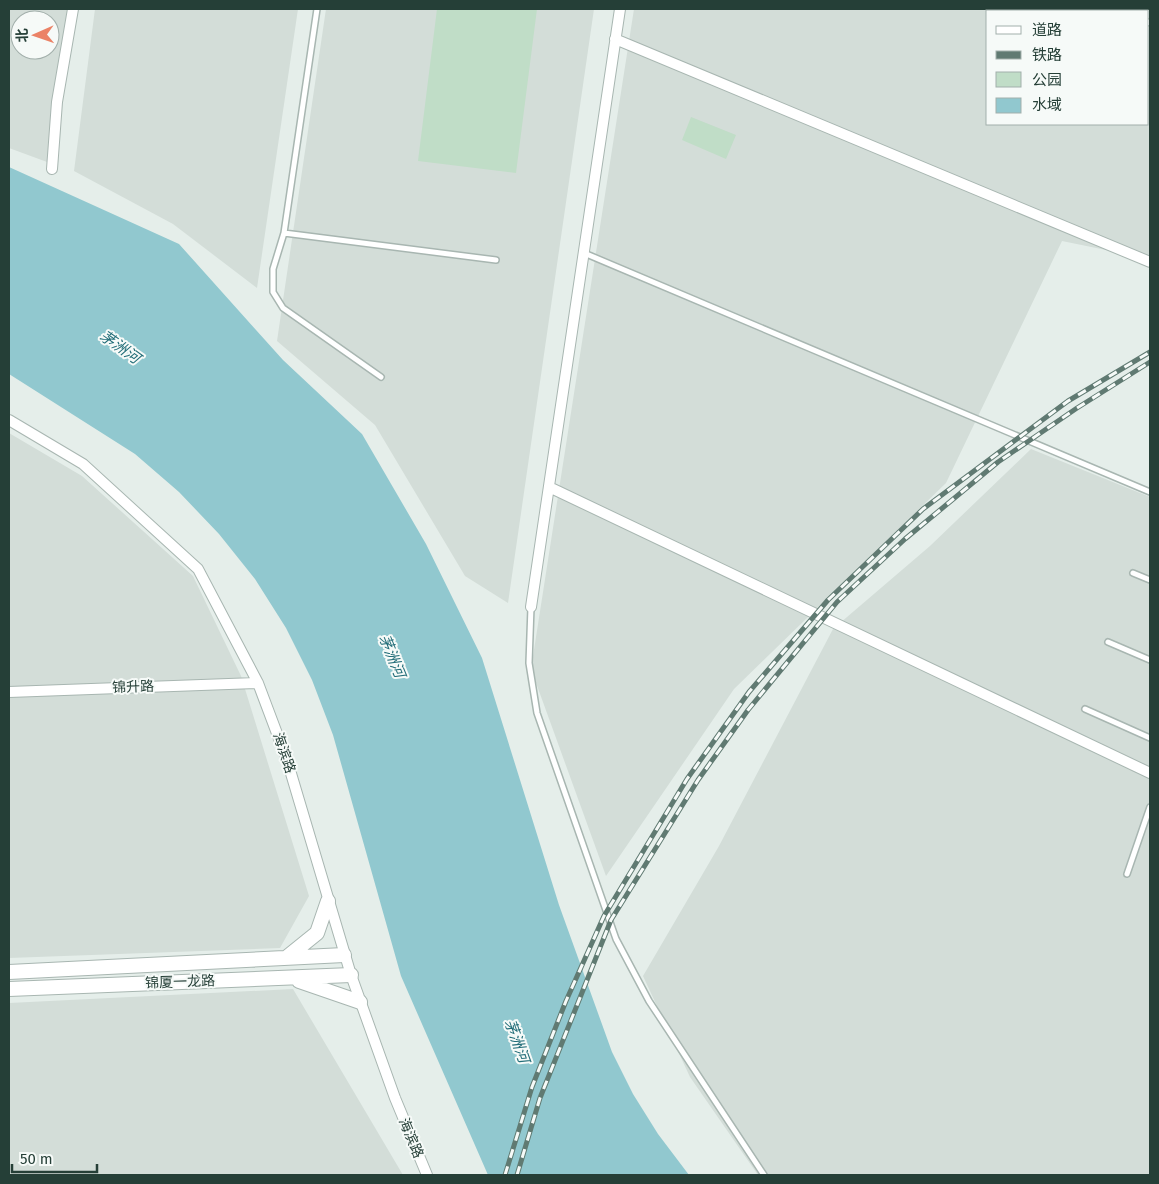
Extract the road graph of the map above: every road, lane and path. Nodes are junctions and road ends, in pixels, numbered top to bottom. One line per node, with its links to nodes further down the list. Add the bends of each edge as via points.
1 (73, 9): 5 (street, via 57,102)
2 (317, 9): 6 (lane)
3 (620, 9): 4 (street)
4 (615, 39): 7 (street); 9 (street)
5 (52, 169)
6 (284, 233): 8 (lane); 10 (lane, via 274,269 273,292 278,300 295,318)
7 (583, 253): 12 (street); 13 (lane)
8 (496, 260)
9 (1150, 262)
10 (381, 377)
11 (9, 420): 19 (street, 海滨路, via 84,464 198,569)
12 (549, 487): 16 (street); 23 (street)
13 (1150, 492)
14 (1133, 573): 15 (lane)
15 (1150, 580)
16 (531, 607): 35 (lane, via 528,663 537,713 616,939 649,1001)
17 (1108, 642): 18 (lane)
18 (1150, 660)
19 (258, 684): 20 (street, 锦升路); 26 (street, 海滨路, via 287,760)
20 (9, 692)
21 (1085, 709): 22 (lane)
22 (1150, 738)
23 (1150, 773)
24 (1150, 807): 25 (lane)
25 (1127, 874)
26 (328, 900): 27 (street, 海滨路); 28 (street, via 317,933)
27 (344, 955): 28 (street, 锦厦一龙路); 30 (street, 海滨路)
28 (286, 958): 29 (street, 锦厦一龙路)
29 (9, 972)
30 (350, 975): 31 (street, 锦厦一龙路); 33 (street, 海滨路)
31 (286, 977): 32 (street, 锦厦一龙路); 33 (street)
32 (9, 988)
33 (360, 1002): 34 (street, 海滨路)
34 (427, 1175)
35 (764, 1175)

